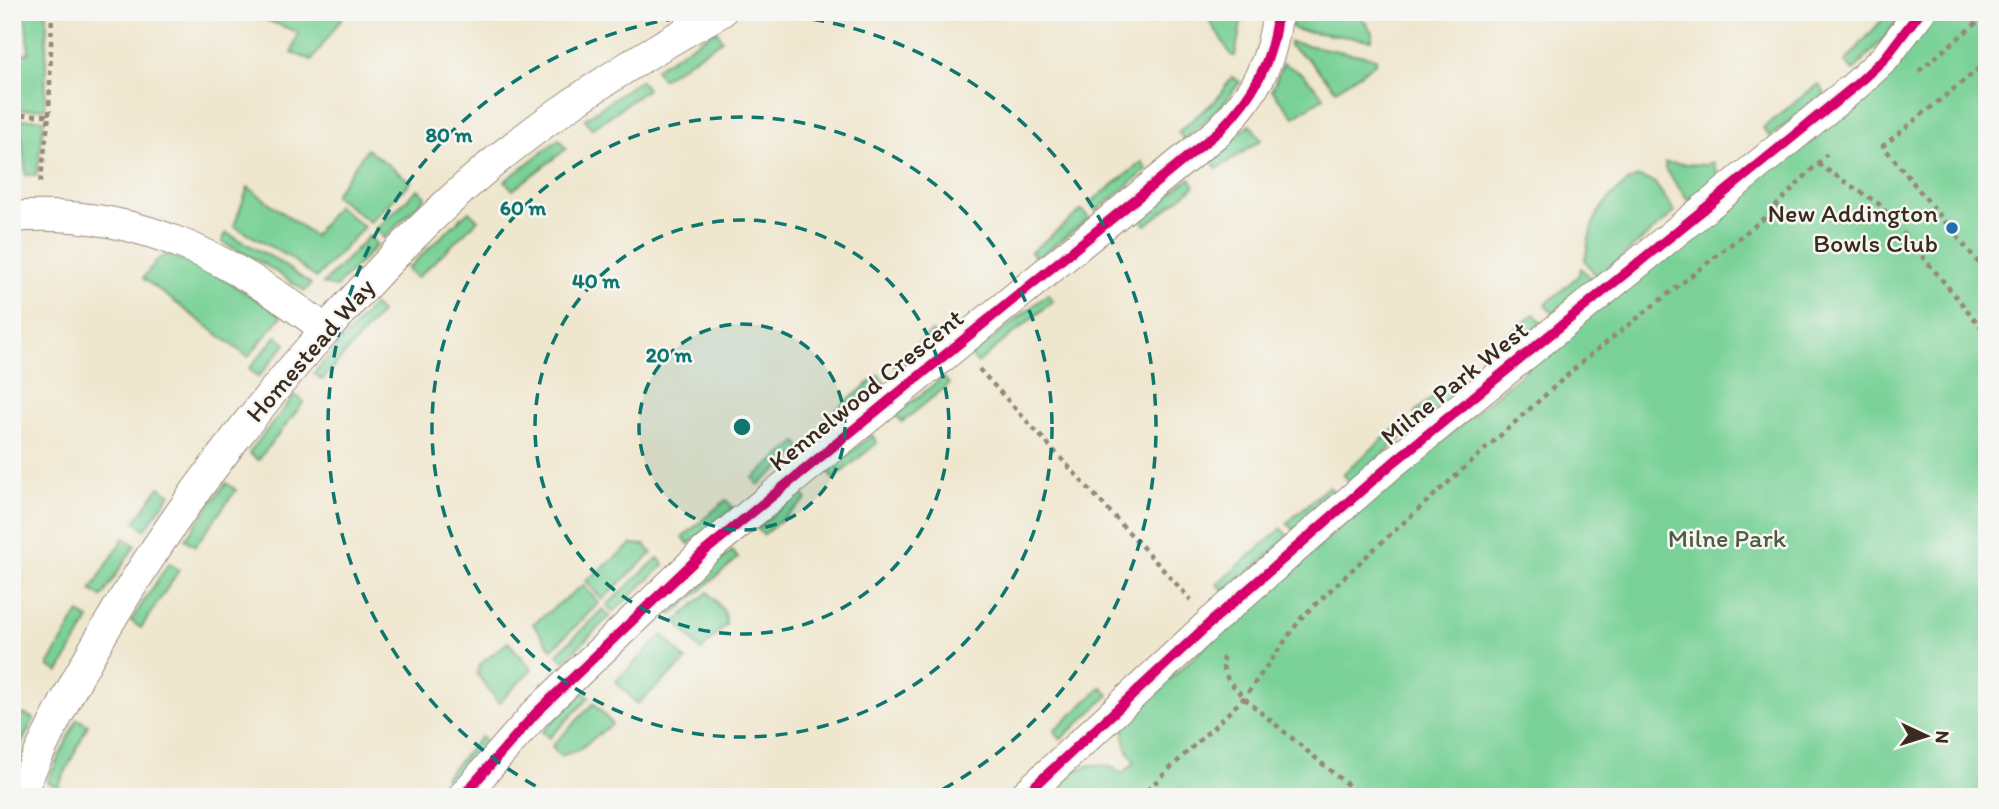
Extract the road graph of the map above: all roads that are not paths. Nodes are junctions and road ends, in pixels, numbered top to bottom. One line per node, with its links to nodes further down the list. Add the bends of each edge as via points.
1 (721, 12): 5 (street, Homestead Way, via 593,89 502,156 397,251)
2 (1277, 12): 7 (street, Kennelwood Crescent, via 1267,65 1237,112 1184,161 680,574 536,713)
3 (1920, 12): 8 (street, Milne Park West, via 1885,58 1855,86 1425,436 1211,622)
4 (25, 216): 5 (street, via 103,221 187,244 254,278)
5 (326, 330): 6 (street, Homestead Way, via 231,442 128,587 62,702)
6 (19, 797)
7 (462, 797)
8 (1023, 797)

